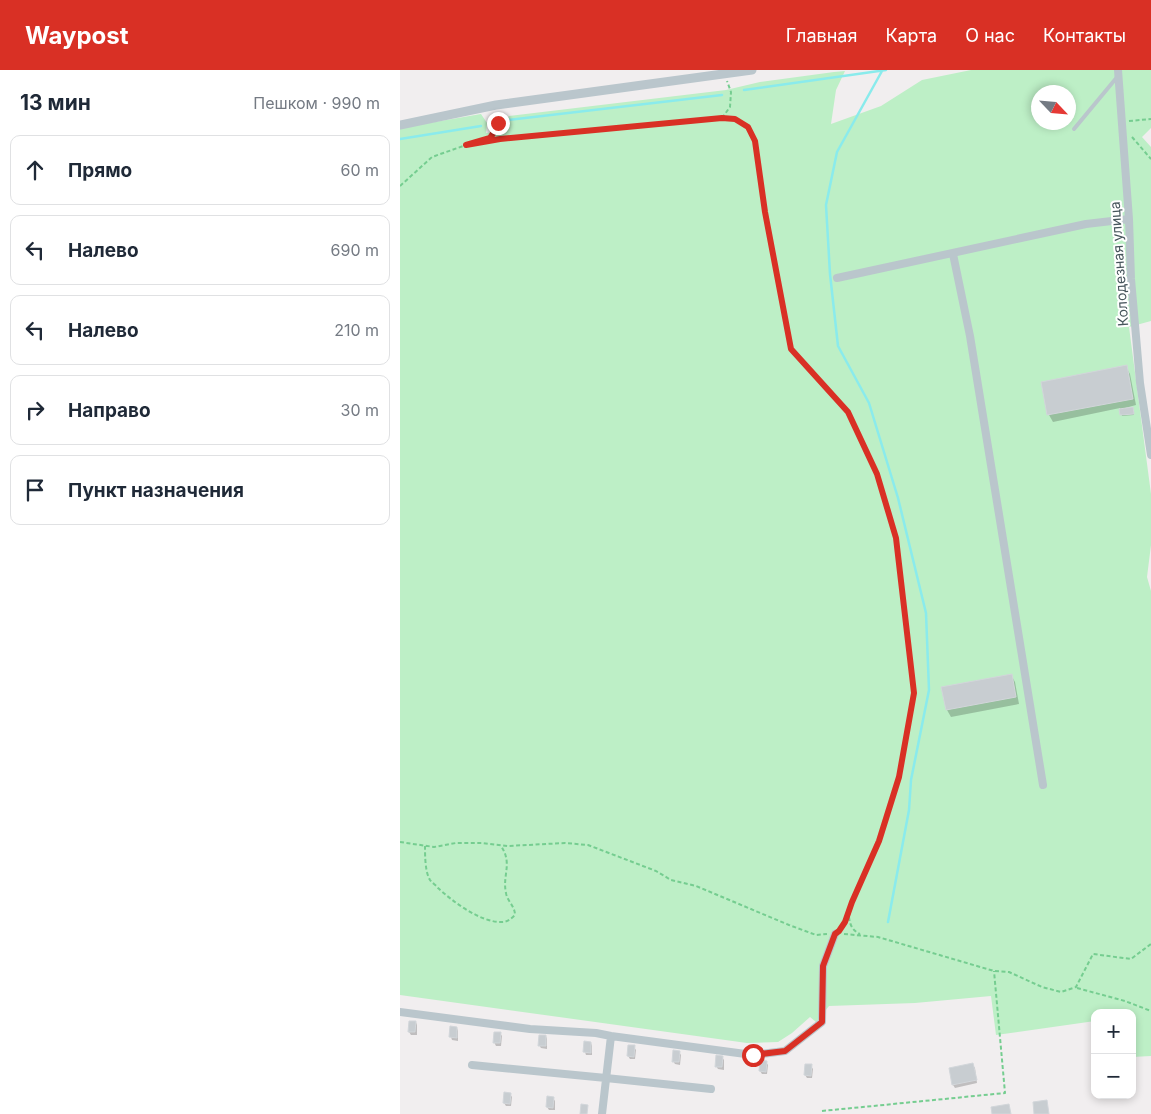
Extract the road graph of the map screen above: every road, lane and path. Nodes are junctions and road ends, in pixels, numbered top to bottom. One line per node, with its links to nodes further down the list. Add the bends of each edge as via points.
1 (752, 70): 3 (street)
2 (1118, 73): 7 (street, Колодезная улица); 9 (lane)
3 (725, 74): 4 (street); 5 (path, via 731,92 730,107)
4 (496, 105): 8 (street); 11 (path, via 498,123 490,138)
5 (722, 118): 11 (path); 22 (path, via 735,119 748,127 755,141 791,349 848,412 877,474 896,538 914,693 899,777 879,841)
6 (1151, 119): 7 (path)
7 (1121, 121): 14 (street, Колодезная улица)
8 (400, 125)
9 (1076, 126)
10 (1129, 133): 12 (path)
11 (466, 145): 13 (path, via 432,157)
12 (1151, 159)
13 (400, 186)
14 (1129, 219): 15 (street, via 1086,224); 17 (street, Колодезная улица, via 1140,384)
15 (953, 254): 16 (street); 18 (street, via 970,336)
16 (837, 278)
17 (1151, 455)
18 (1043, 785)
19 (400, 842): 20 (path)
20 (424, 846): 21 (path, via 456,843); 21 (path, via 429,879 444,894 470,912 493,922 503,922 510,920 515,910 506,892 507,854)
21 (501, 846): 23 (path, via 588,845 816,935)
22 (848, 916): 23 (path); 24 (path, via 852,929)
23 (835, 934): 24 (path); 30 (street, via 823,966 822,1022 785,1051 753,1055)
24 (862, 936): 26 (path, via 878,937)
25 (1151, 944): 27 (path, via 1131,959 1094,954)
26 (994, 971): 27 (path, via 1009,972 1061,992); 34 (path, via 1005,1093)
27 (1076, 988): 29 (path, via 1125,1001)
28 (400, 1012): 30 (street)
29 (1151, 1012)
30 (611, 1036): 32 (street)
31 (472, 1065): 32 (street)
32 (606, 1078): 33 (street); 35 (street)
33 (711, 1089)
34 (822, 1111)
35 (602, 1114)

